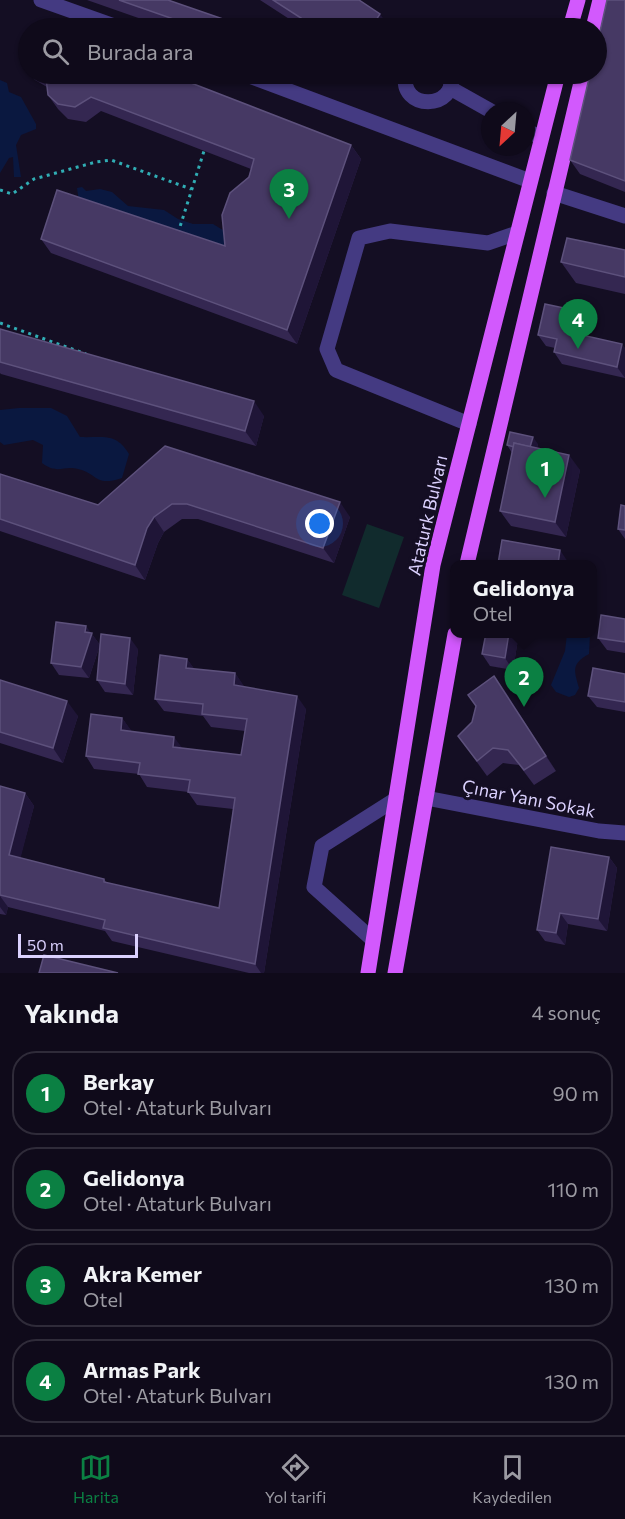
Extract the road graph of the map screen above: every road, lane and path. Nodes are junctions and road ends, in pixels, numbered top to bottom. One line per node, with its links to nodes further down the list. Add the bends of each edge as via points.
1 (41, 0): 4 (street)
2 (578, 0): 5 (main road)
3 (600, 0): 6 (main road)
4 (92, 18)
5 (573, 18)
6 (596, 18)
7 (271, 84): 17 (street)
8 (407, 84): 9 (street, via 407,90 420,102 433,103 440,100)
9 (449, 84)
10 (455, 84): 13 (street)
11 (555, 84): 15 (main road, Ataturk Bulvarı)
12 (581, 84): 20 (main road)
13 (481, 104)
14 (535, 135): 15 (street)
15 (541, 137): 17 (main road, Ataturk Bulvarı)
16 (204, 151): 18 (path)
17 (530, 181): 22 (main road, Ataturk Bulvarı)
18 (191, 189): 19 (path, via 111,160 34,179 12,194); 23 (path)
19 (0, 190)
20 (554, 193): 21 (street); 27 (main road)
21 (625, 216)
22 (517, 233): 26 (main road, Ataturk Bulvarı); 26 (street, via 488,243 390,231 359,238 327,349 336,370)
23 (175, 241)
24 (0, 322): 25 (path)
25 (97, 358)
26 (469, 424): 30 (main road, Ataturk Bulvarı, via 433,565)
27 (468, 560)
28 (454, 638): 29 (main road)
29 (426, 798): 31 (street, Çınar Yanı Sokak); 34 (main road)
30 (396, 799): 32 (main road, Ataturk Bulvarı); 32 (street, via 322,846 314,887)
31 (625, 833)
32 (374, 940): 33 (main road, Ataturk Bulvarı)
33 (368, 973)
34 (395, 973)

